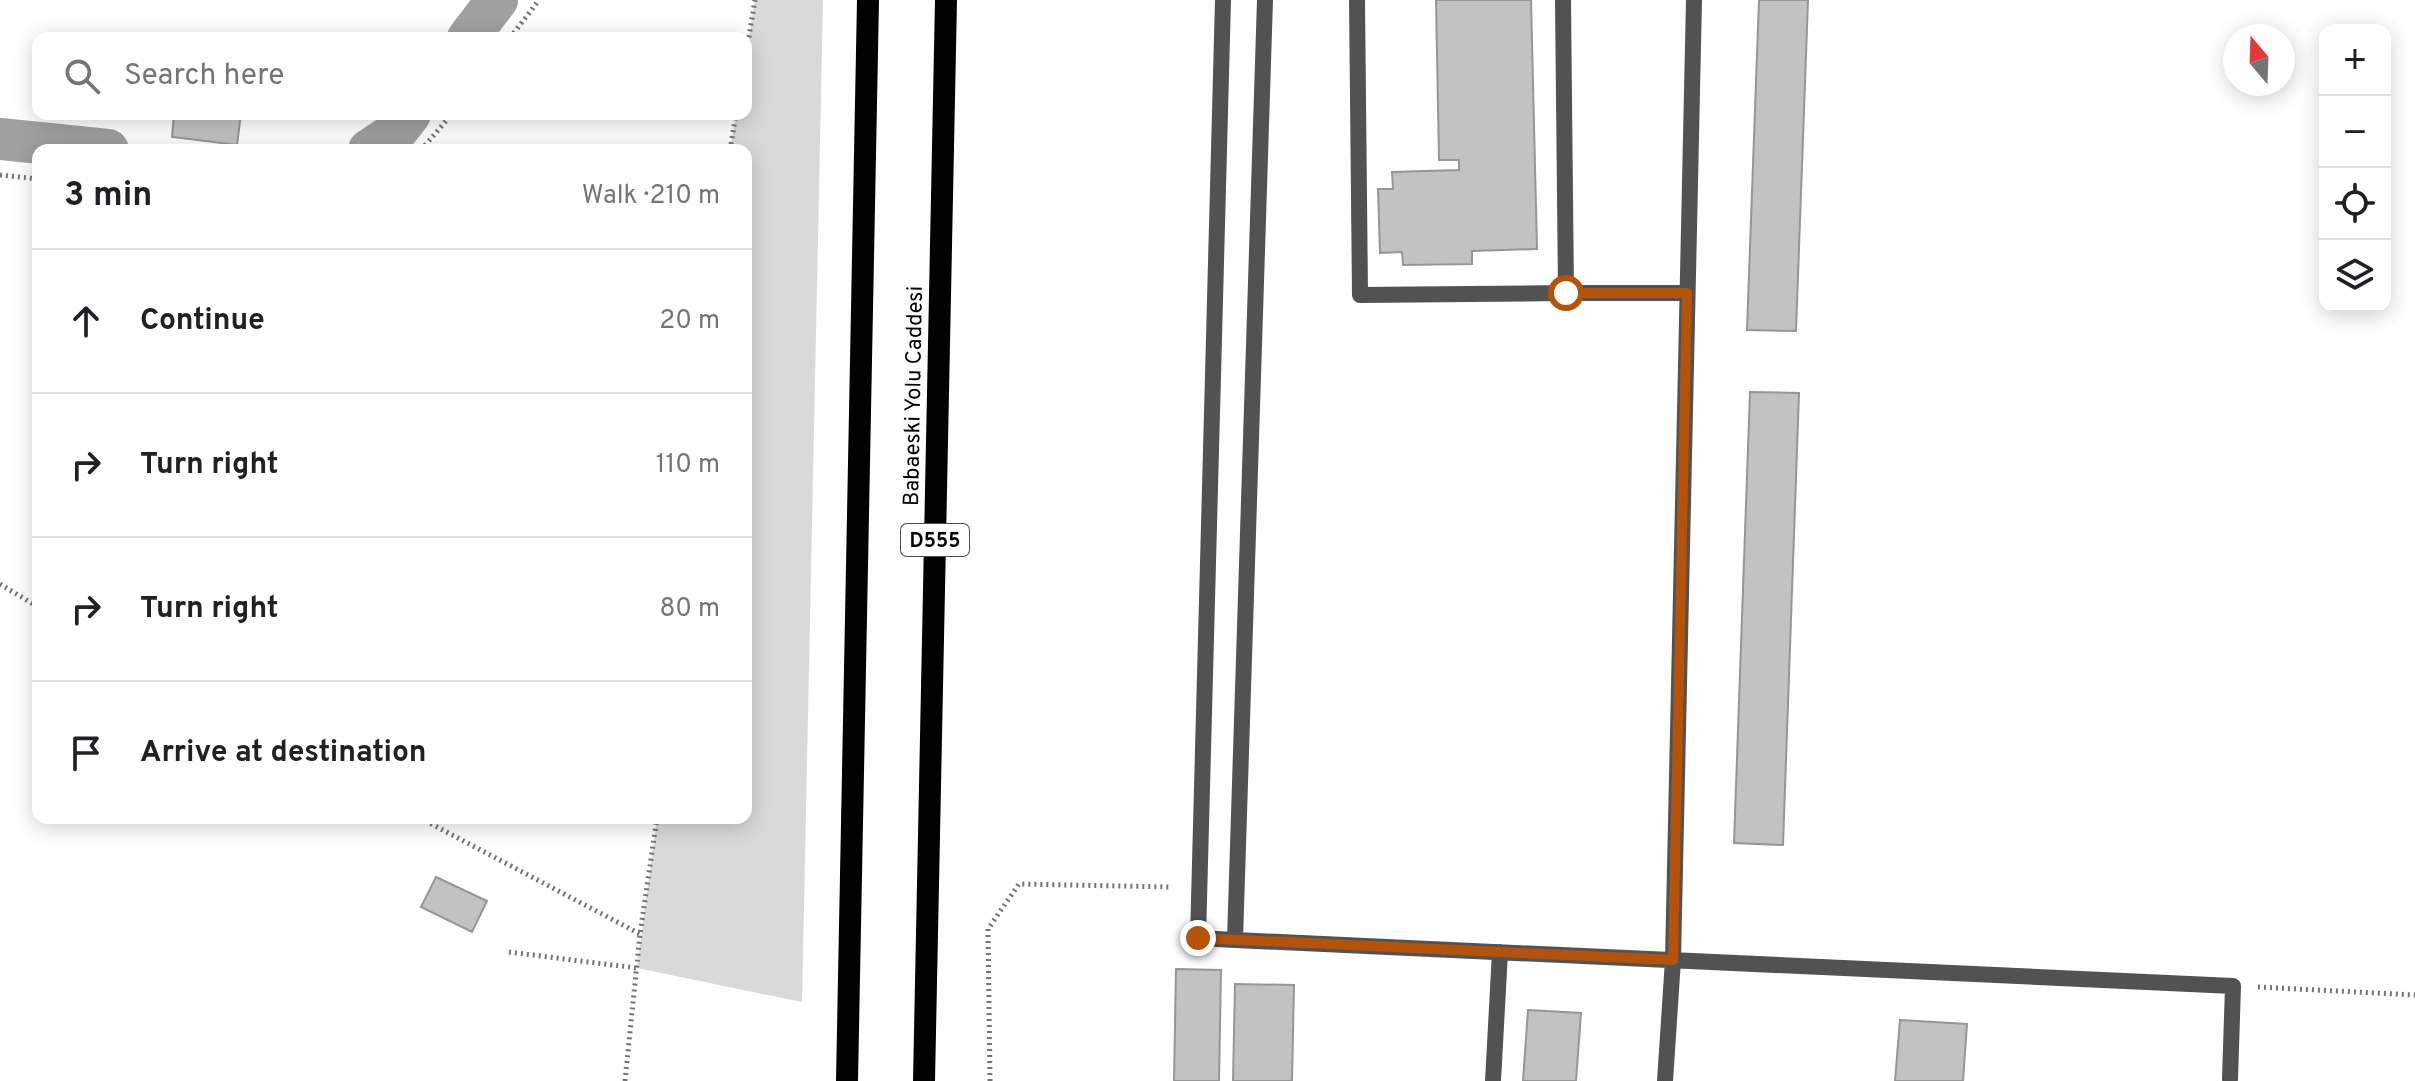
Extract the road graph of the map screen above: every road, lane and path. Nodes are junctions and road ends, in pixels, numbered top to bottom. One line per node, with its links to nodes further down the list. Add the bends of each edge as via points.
1 (539, 0): 10 (path)
2 (755, 0): 11 (path)
3 (868, 0): 35 (highway)
4 (946, 0): 36 (highway, Babaeski Yolu Caddesi / D555)
5 (1223, 0): 24 (lane)
6 (1265, 0): 26 (lane)
7 (1357, 0): 18 (lane, via 1360,295)
8 (1563, 0): 18 (lane)
9 (1694, 0): 19 (lane)
10 (515, 32)
11 (750, 32)
12 (447, 120): 14 (path)
13 (735, 120): 15 (path)
14 (426, 144)
15 (731, 144)
16 (0, 175): 17 (path)
17 (32, 178)
18 (1566, 293): 19 (lane)
19 (1687, 293): 29 (lane)
20 (0, 584): 21 (path)
21 (32, 603)
22 (431, 824): 25 (path)
23 (656, 824): 25 (path)
24 (1200, 887): 26 (lane, via 1198,938); 37 (path, via 1019,884 988,929)
25 (640, 934): 30 (path)
26 (1235, 940): 28 (lane)
27 (509, 952): 30 (path)
28 (1500, 952): 29 (lane); 38 (lane)
29 (1673, 960): 31 (lane); 39 (lane)
30 (637, 968): 34 (path)
31 (2233, 986): 32 (path); 33 (lane)
32 (2415, 995)
33 (2230, 1079)
34 (625, 1081)
35 (847, 1081)
36 (924, 1081)
37 (990, 1081)
38 (1493, 1081)
39 (1665, 1081)

